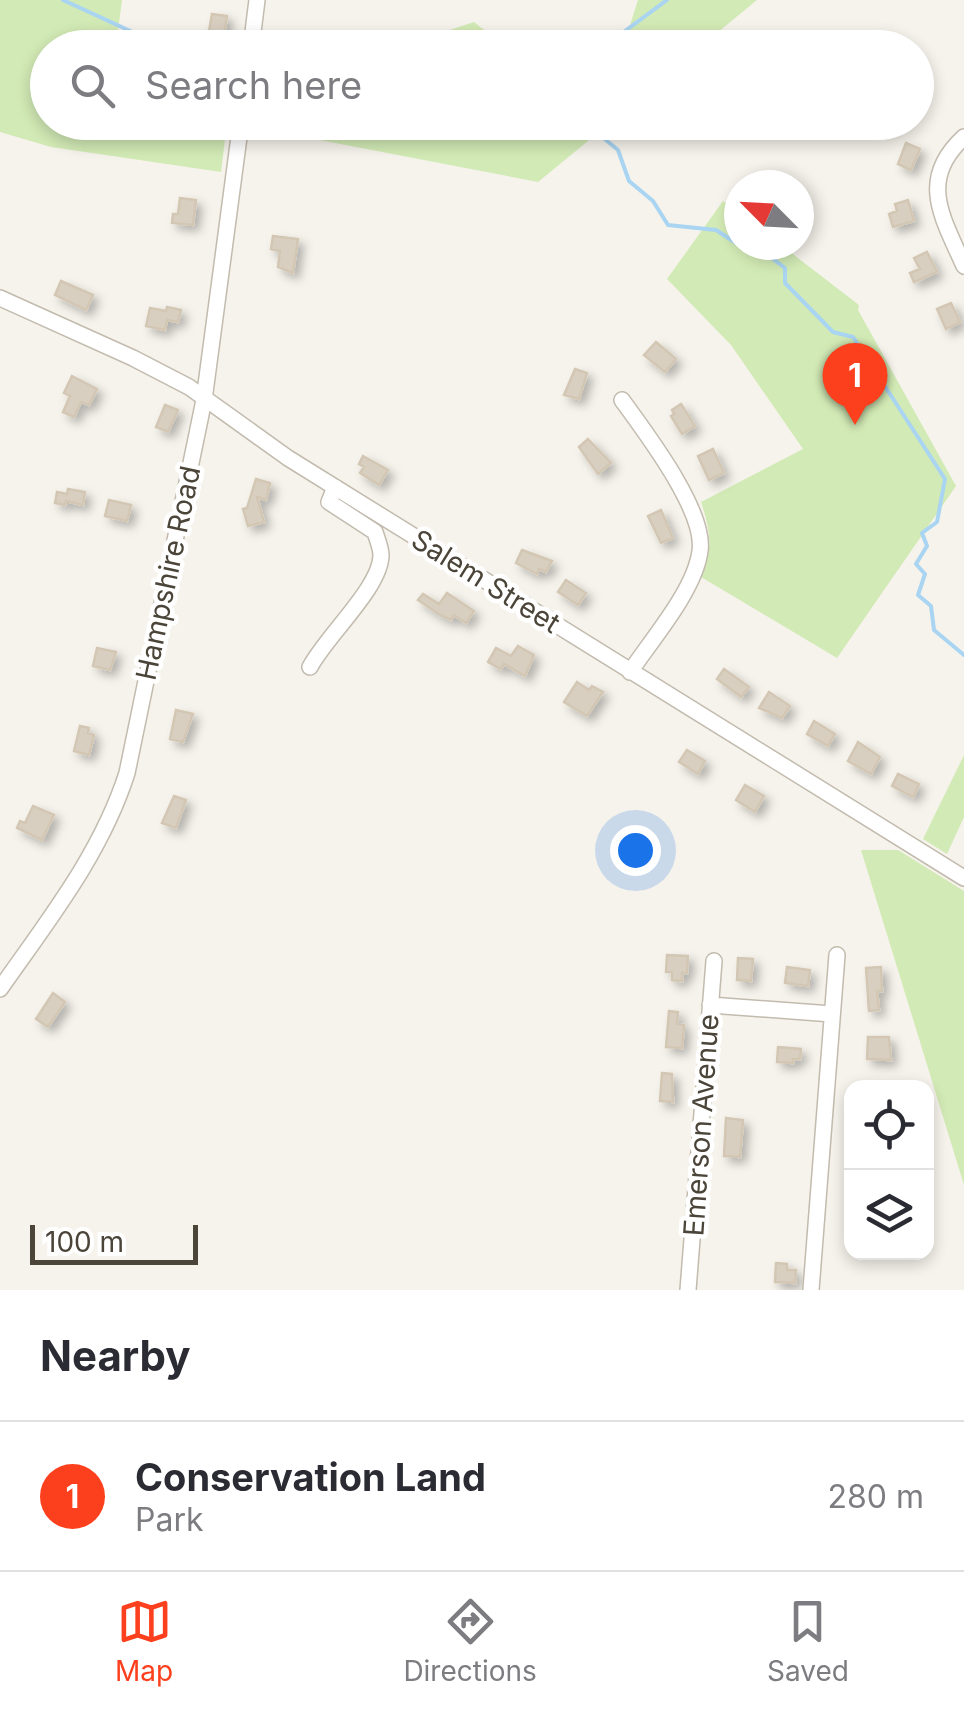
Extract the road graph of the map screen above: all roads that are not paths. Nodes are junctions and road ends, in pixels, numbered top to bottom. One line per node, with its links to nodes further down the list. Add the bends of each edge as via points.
1 (257, 0): 2 (street)
2 (253, 30)
3 (964, 137): 5 (street, via 945,159 937,189)
4 (239, 140): 7 (street, Hampshire Road)
5 (964, 266)
6 (0, 298): 7 (street, Salem Street, via 133,358)
7 (204, 400): 9 (street, Salem Street); 17 (street, Hampshire Road, via 118,800 84,868)
8 (622, 400): 13 (street, via 666,462 701,539 691,578)
9 (335, 486): 10 (street, Salem Street); 11 (street, via 329,502)
10 (377, 513): 11 (street); 13 (street, Salem Street)
11 (362, 524): 12 (street, via 375,532 381,553 377,576)
12 (310, 667)
13 (630, 672): 14 (street, Salem Street)
14 (964, 878)
15 (837, 955): 19 (street)
16 (714, 961): 18 (street, Emerson Avenue)
17 (0, 988)
18 (710, 1005): 19 (street); 20 (street, Emerson Avenue)
19 (832, 1014): 21 (street)
20 (688, 1290)
21 (811, 1290)

